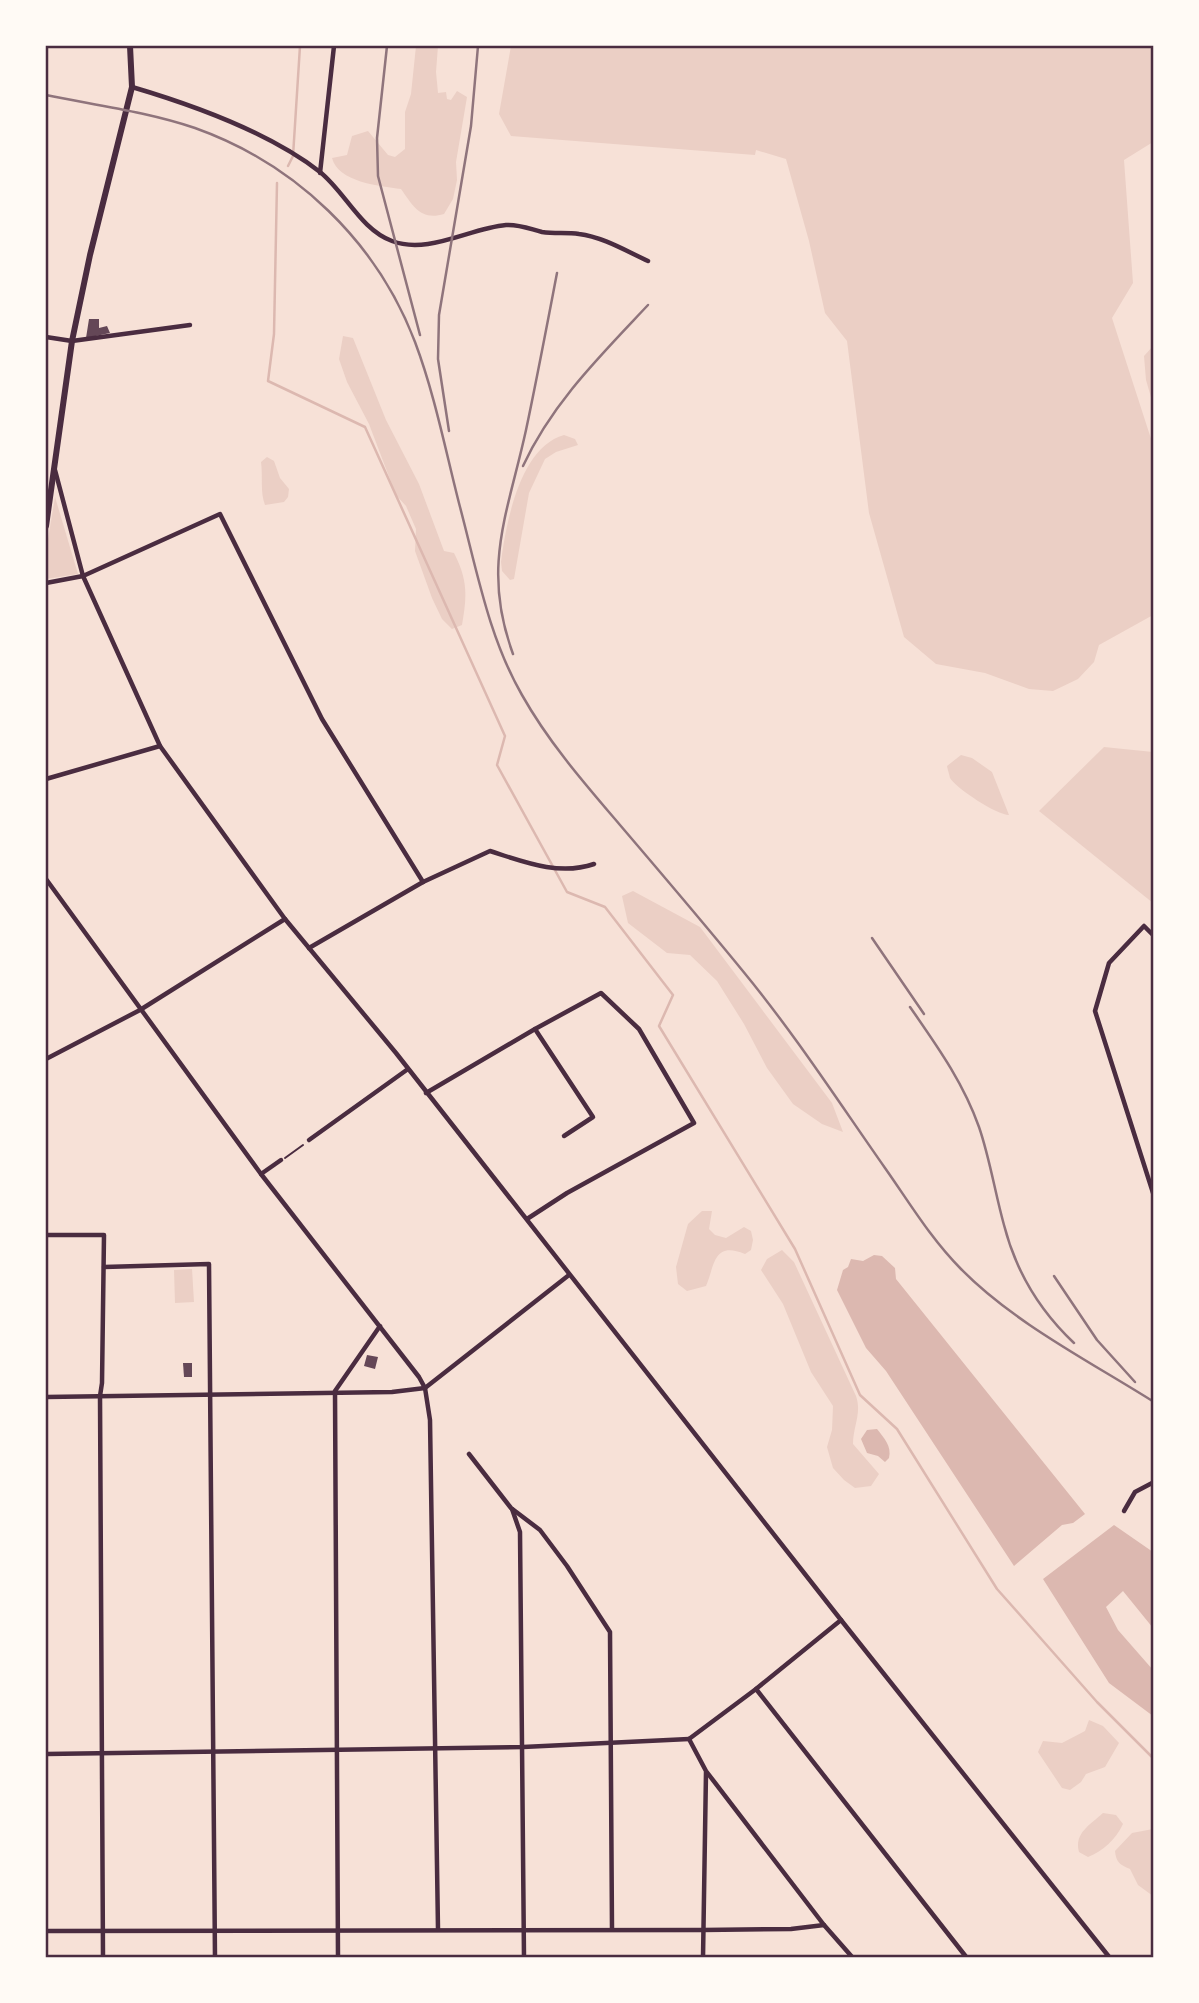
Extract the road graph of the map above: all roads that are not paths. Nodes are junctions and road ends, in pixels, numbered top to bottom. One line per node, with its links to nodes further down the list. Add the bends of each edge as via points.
1 (130, 46): 3 (street)
2 (334, 46): 4 (street)
3 (132, 87): 4 (street, via 194,107 283,149); 8 (street)
4 (320, 173): 5 (street, via 374,230 395,243 418,244 492,227 525,226 598,239)
5 (648, 261)
6 (190, 325): 8 (street)
7 (46, 337): 8 (street)
8 (72, 341): 9 (street)
9 (55, 469): 10 (street); 11 (street)
10 (46, 526)
11 (83, 576): 12 (street); 13 (street); 17 (street, via 220,514 322,719)
12 (46, 583)
13 (160, 746): 14 (street); 18 (street)
14 (46, 779)
15 (594, 864): 17 (street, via 560,869 490,851)
16 (46, 879): 21 (street)
17 (423, 882): 20 (street)
18 (285, 919): 20 (street); 21 (street)
19 (1153, 936): 30 (street, via 1144,926 1109,963 1095,1011)
20 (309, 948): 24 (street)
21 (140, 1010): 23 (street); 29 (street)
22 (535, 1029): 25 (street); 26 (street, via 593,1117); 31 (street, via 601,993 639,1029 694,1123)
23 (46, 1059)
24 (408, 1069): 25 (street); 27 (street)
25 (426, 1093): 31 (street)
26 (564, 1136)
27 (309, 1140)
28 (281, 1160): 29 (street)
29 (261, 1174): 35 (street)
30 (1153, 1196)
31 (527, 1220): 34 (street)
32 (46, 1235): 33 (street, via 104,1235)
33 (104, 1266): 38 (street, via 209,1264); 39 (street)
34 (569, 1275): 36 (street); 45 (street)
35 (380, 1326): 36 (street); 37 (street)
36 (425, 1388): 37 (street); 50 (street, via 430,1420)
37 (335, 1391): 38 (street); 51 (street)
38 (209, 1394): 39 (street); 52 (street)
39 (100, 1396): 40 (street); 54 (street)
40 (46, 1397)
41 (469, 1454): 43 (street)
42 (1153, 1482): 44 (street, via 1135,1492)
43 (511, 1508): 48 (street, via 540,1530 610,1632); 49 (street, via 520,1532)
44 (1124, 1511)
45 (841, 1620): 46 (street); 65 (street)
46 (756, 1689): 47 (street); 72 (street)
47 (689, 1740): 48 (street); 55 (street)
48 (611, 1743): 49 (street); 59 (street)
49 (523, 1747): 50 (street); 61 (street)
50 (436, 1749): 51 (street); 58 (street)
51 (337, 1751): 52 (street); 60 (street)
52 (212, 1752): 54 (street); 57 (street)
53 (46, 1754): 54 (street)
54 (103, 1754): 64 (street)
55 (706, 1771): 56 (street); 62 (street)
56 (824, 1924): 62 (street); 71 (street)
57 (215, 1929): 60 (street); 64 (street); 67 (street)
58 (438, 1929): 60 (street); 61 (street)
59 (612, 1929): 61 (street); 62 (street)
60 (337, 1930): 68 (street)
61 (524, 1930): 69 (street)
62 (703, 1930): 70 (street)
63 (46, 1931): 64 (street)
64 (103, 1931): 66 (street)
65 (1109, 1957)
66 (103, 1958)
67 (215, 1958)
68 (338, 1958)
69 (524, 1958)
70 (703, 1958)
71 (853, 1958)
72 (967, 1958)

